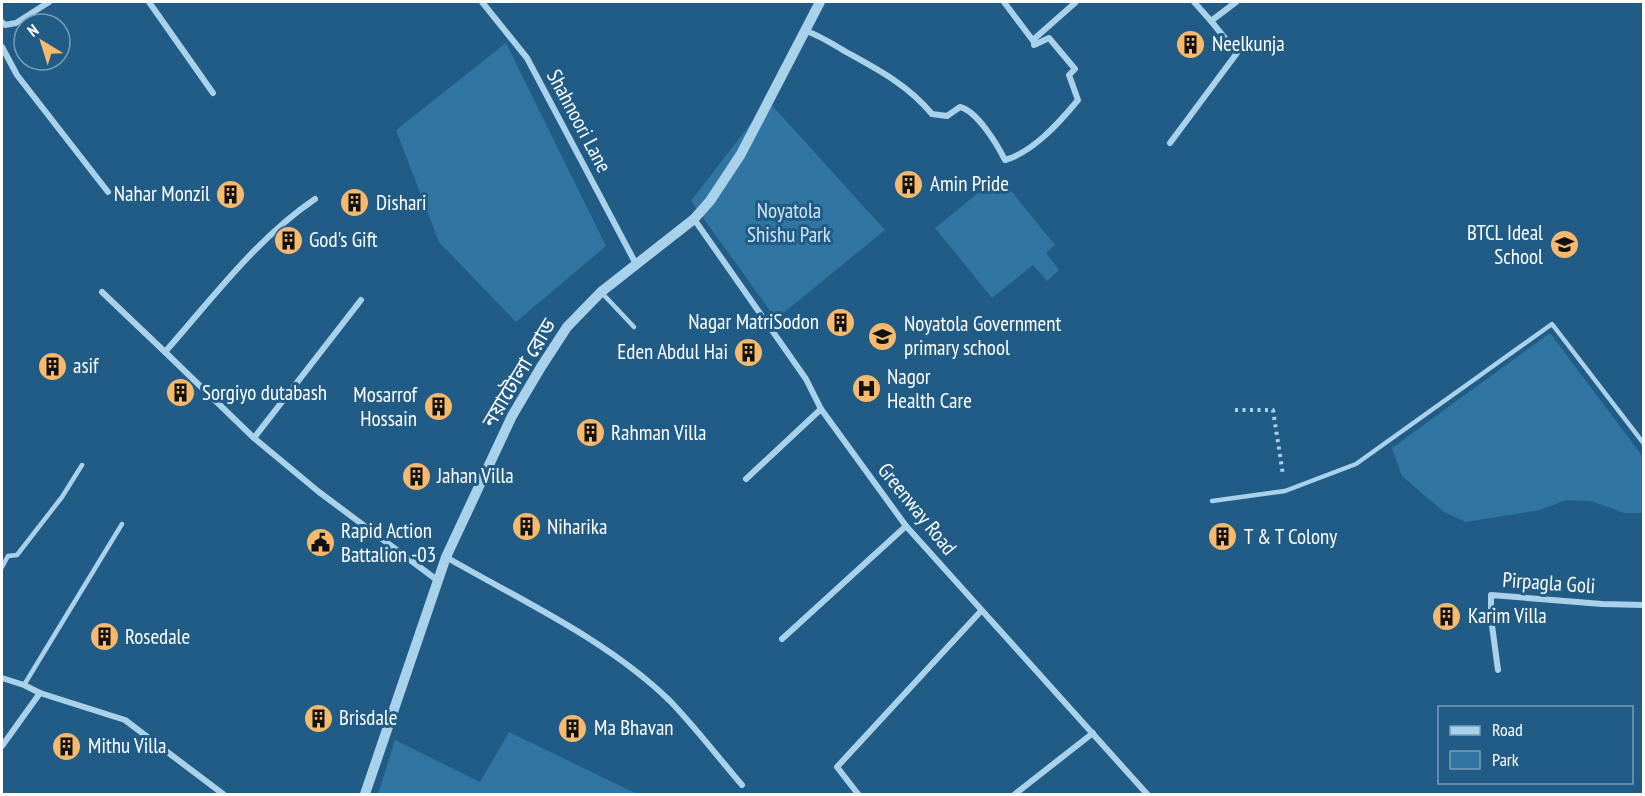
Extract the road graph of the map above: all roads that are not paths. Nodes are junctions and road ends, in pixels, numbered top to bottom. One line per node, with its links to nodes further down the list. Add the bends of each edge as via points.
1 (49, 2): 10 (street, via 16,23)
2 (149, 2): 14 (street)
3 (482, 2): 19 (street, Shahnoori Lane, via 527,58)
4 (820, 2): 11 (street, নয়াটোলা রোড)
5 (1004, 2): 12 (street)
6 (1076, 2): 12 (street)
7 (1194, 2): 9 (street)
8 (1236, 2): 9 (street)
9 (1211, 21): 15 (street, via 1237,52)
10 (2, 22)
11 (806, 31): 12 (street, via 894,79 932,114 947,116 960,107 967,109 1005,160 1024,152 1078,100 1069,75 1075,69 1049,38); 18 (street, নয়াটোলা রোড, via 741,154)
12 (1034, 43)
13 (2, 47): 16 (street, via 17,75)
14 (213, 93)
15 (1170, 143)
16 (108, 192)
17 (315, 200): 24 (street, via 289,217 242,264)
18 (694, 219): 19 (street, নয়াটোলা রোড); 25 (street, Greenway Road, via 806,379)
19 (636, 264): 21 (street, নয়াটোলা রোড)
20 (102, 292): 24 (street)
21 (601, 292): 23 (lane); 33 (street, নয়াটোলা রোড, via 567,327 535,376)
22 (361, 300): 26 (street)
23 (634, 327)
24 (165, 352): 26 (street)
25 (820, 410): 29 (street); 32 (street, Greenway Road)
26 (254, 438): 35 (street)
27 (1644, 444): 30 (lane, via 1552,324 1356,464 1285,491)
28 (82, 465): 34 (lane, via 17,555 8,556)
29 (746, 479)
30 (1212, 501)
31 (122, 524): 41 (lane)
32 (906, 526): 37 (street, Greenway Road); 38 (street)
33 (446, 557): 35 (street, নয়াটোলা রোড); 45 (street, via 573,629 624,663 669,701)
34 (2, 567)
35 (437, 580): 47 (street, নয়াটোলা রোড)
36 (1644, 605): 39 (street, Pirpagla Goli, via 1491,595)
37 (981, 611): 43 (street, Greenway Road); 48 (street, via 837,767)
38 (782, 639)
39 (1498, 670)
40 (2, 678): 41 (street)
41 (24, 685): 42 (street)
42 (40, 693): 44 (street); 46 (street, via 125,720)
43 (1093, 733): 49 (street); 50 (street, Greenway Road)
44 (2, 746)
45 (742, 785)
46 (223, 795)
47 (365, 795)
48 (858, 795)
49 (1015, 795)
50 (1147, 795)

